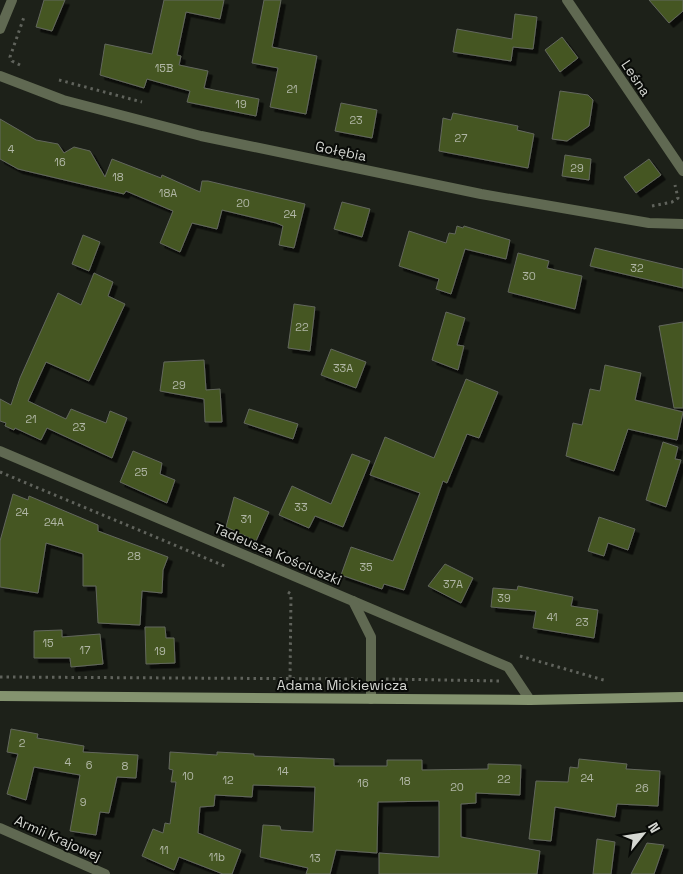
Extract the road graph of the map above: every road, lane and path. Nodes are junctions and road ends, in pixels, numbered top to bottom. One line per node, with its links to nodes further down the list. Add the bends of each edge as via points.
1 (12, 0): 4 (street)
2 (566, 0): 7 (street, Leśna)
3 (27, 8): 6 (path, via 10,57 23,67)
4 (0, 30)
5 (0, 76): 6 (street, Gołębia)
6 (18, 82): 8 (street, Gołębia, via 63,100 201,136 481,194 649,223)
7 (683, 171)
8 (683, 224)
9 (0, 451): 13 (street, Tadeusza Kościuszki)
10 (0, 472): 11 (path)
11 (228, 567)
12 (282, 590): 17 (path, via 292,594)
13 (353, 601): 14 (street, Tadeusza Kościuszki); 16 (street, via 371,637)
14 (508, 667): 16 (path, via 503,681); 18 (path, via 522,656); 22 (street)
15 (0, 677): 17 (path)
16 (370, 679): 17 (path); 21 (street)
17 (290, 680)
18 (610, 682)
19 (0, 696): 21 (main road, Adama Mickiewicza)
20 (683, 697): 22 (main road, Adama Mickiewicza)
21 (371, 699): 22 (main road, Adama Mickiewicza)
22 (530, 700)
23 (0, 828): 24 (street, Armii Krajowej)
24 (105, 874)

